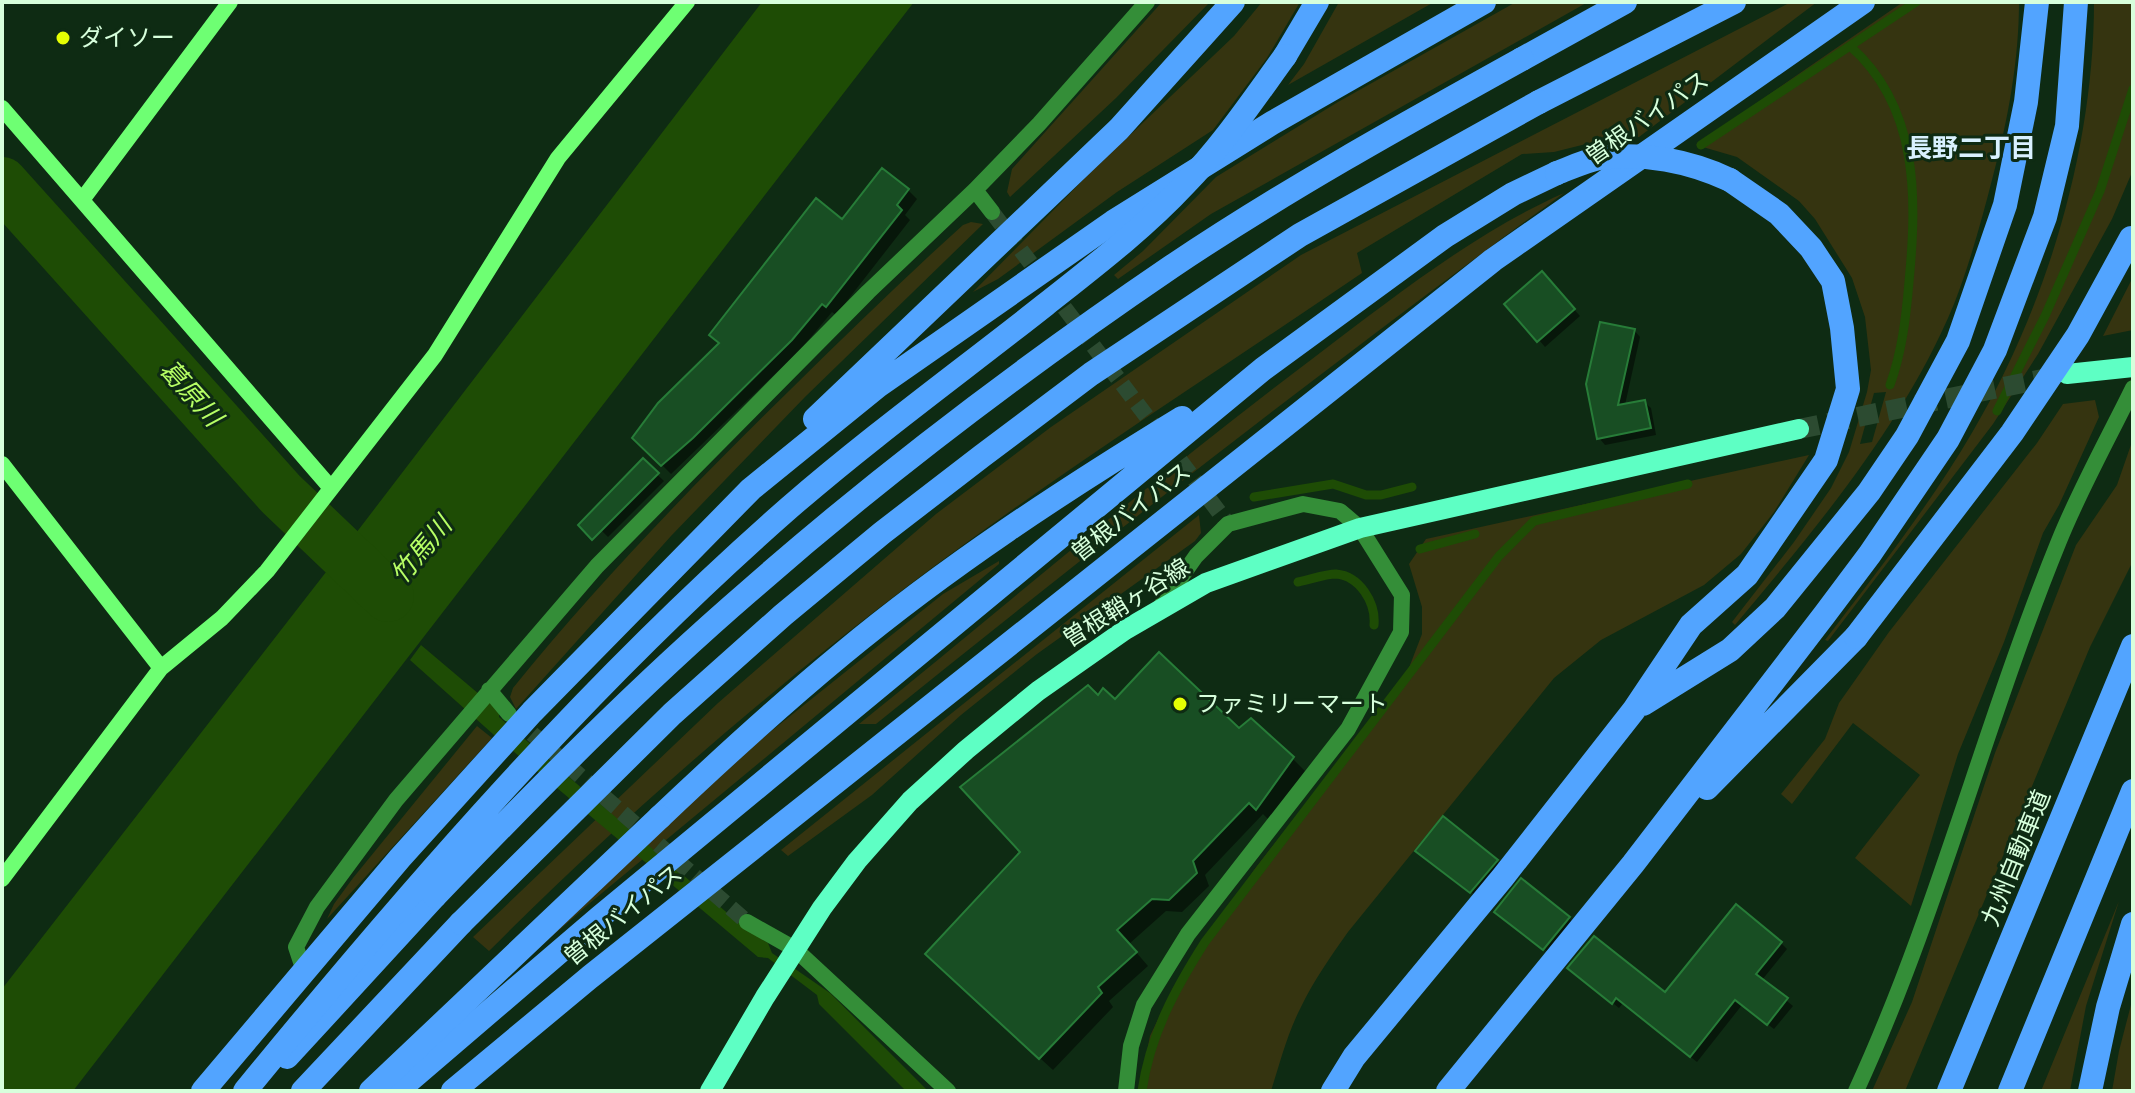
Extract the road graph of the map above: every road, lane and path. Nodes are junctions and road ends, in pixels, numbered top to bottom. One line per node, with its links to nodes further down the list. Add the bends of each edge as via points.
1 (230, 2): 14 (street)
2 (687, 2): 23 (street, via 558,158 435,355)
3 (1147, 2): 13 (street)
4 (1233, 2): 24 (highway, via 1119,129 816,417)
5 (1317, 2): 42 (highway, bridge, via 1221,145 1184,186 1110,253 791,506 624,663 424,877)
6 (1484, 2): 24 (highway, via 1272,123 1113,222 878,386)
7 (1625, 2): 43 (highway, bridge, via 1393,130 1171,267 965,415 855,502 748,592 540,787)
8 (1734, 2): 44 (highway, bridge, via 1539,102 1300,235 1091,374 882,533 672,714 461,923)
9 (1863, 2): 47 (highway, 曽根バイパス, via 1493,260)
10 (2037, 2): 30 (highway, via 2026,102 2005,205 1958,341 1907,436 1775,608 1730,650)
11 (2076, 2): 33 (highway, via 2067,126 2045,217 1995,350 1948,439 1870,554)
12 (2, 108): 14 (street)
13 (975, 190): 15 (street); 29 (street, via 597,566)
14 (82, 200): 23 (street)
15 (992, 212)
16 (2132, 236): 33 (highway, bridge, via 2078,335 2012,433 1856,637)
17 (2133, 367): 19 (main road)
18 (1263, 369): 30 (highway, bridge, via 1445,236 1513,194 1598,158 1701,166 1779,214 1833,281 1848,389 1826,460 1795,507 1747,575 1691,625); 45 (highway, bridge, via 1037,509 844,652 749,733); 46 (highway)
19 (2067, 374)
20 (2133, 388): 55 (street, via 2060,539 1897,999)
21 (1799, 429): 25 (main road, 曽根鞘ヶ谷線)
22 (2, 464): 28 (street)
23 (330, 487): 28 (street, via 267,571 222,618)
24 (751, 489): 38 (highway, via 532,712)
25 (1360, 528): 26 (main road, 曽根鞘ヶ谷線, via 1206,583); 26 (street, via 1340,511 1303,504 1228,524 1196,556); 50 (street, via 1402,595 1401,632 1348,729 1188,934 1144,1005 1131,1046)
26 (1157, 611): 37 (main road, 曽根鞘ヶ谷線, via 1038,691 910,801 857,861)
27 (2133, 646): 56 (highway, 九州自動車道)
28 (161, 668): 34 (street)
29 (489, 690): 31 (street); 38 (street, via 396,800 317,907 296,947)
30 (1634, 710): 40 (highway)
31 (509, 714)
32 (2133, 791): 57 (highway)
33 (1633, 864): 39 (highway)
34 (2, 879)
35 (747, 922): 37 (street)
36 (2133, 924): 58 (highway)
37 (793, 952): 48 (main road, 曽根鞘ヶ谷線); 49 (street)
38 (304, 971): 41 (highway)
39 (1530, 992): 53 (highway); 54 (highway)
40 (1354, 1057): 51 (highway); 52 (highway)
41 (203, 1091)
42 (245, 1091)
43 (255, 1091)
44 (303, 1091)
45 (371, 1091)
46 (397, 1091)
47 (453, 1091)
48 (710, 1091)
49 (948, 1091)
50 (1126, 1091)
51 (1333, 1091)
52 (1346, 1091)
53 (1448, 1091)
54 (1471, 1091)
55 (1856, 1091)
56 (1949, 1091)
57 (2010, 1091)
58 (2090, 1091)

